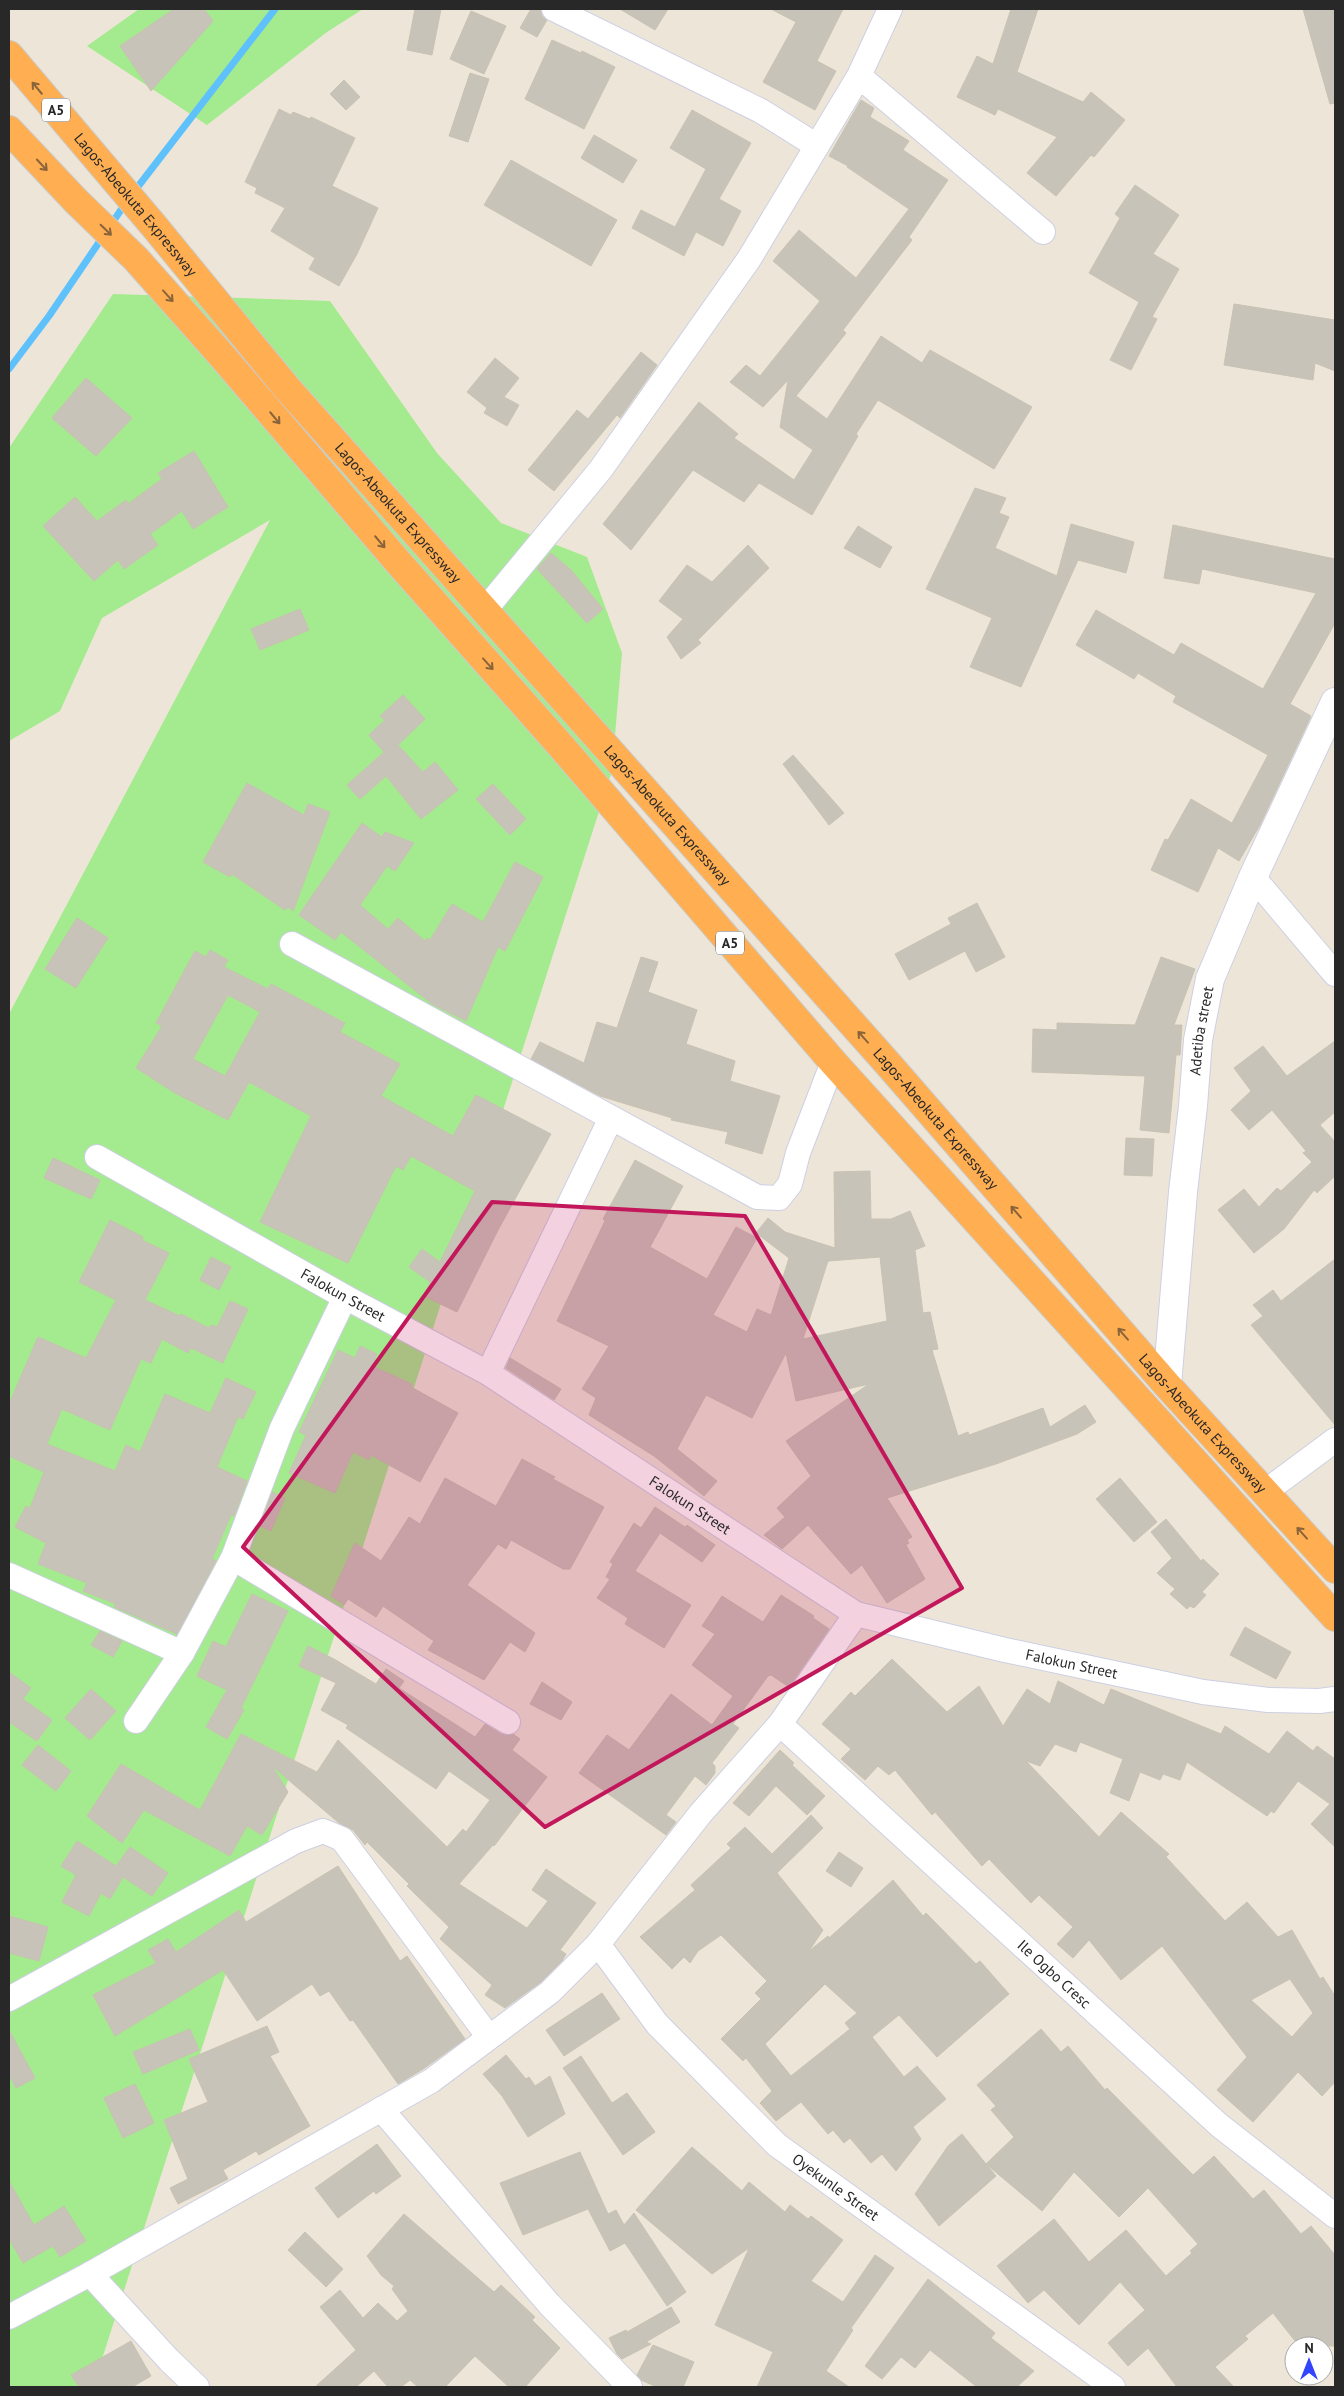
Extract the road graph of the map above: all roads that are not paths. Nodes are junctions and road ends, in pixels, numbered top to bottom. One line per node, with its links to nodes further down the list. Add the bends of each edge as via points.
1 (554, 9): 6 (street, via 761,111)
2 (890, 9): 4 (street)
3 (9, 55): 8 (highway, Lagos-Abeokuta Expressway / A5, one-way to 3, via 286,387)
4 (859, 76): 6 (street); 7 (street)
5 (9, 130): 13 (highway, Lagos-Abeokuta Expressway / A5, one-way to 13, via 136,259 222,356)
6 (817, 146): 8 (street, via 749,259 601,470)
7 (1043, 232)
8 (484, 611): 18 (highway, Lagos-Abeokuta Expressway / A5, one-way to 8, via 888,1065)
9 (1335, 702): 10 (street, Adetiba street)
10 (1252, 877): 12 (street); 18 (street, Adetiba street, via 1210,979 1198,1040)
11 (292, 944): 14 (street)
12 (1335, 974)
13 (833, 1062): 14 (street, via 798,1153 790,1184 779,1198 757,1197); 25 (highway, Lagos-Abeokuta Expressway / A5)
14 (611, 1118): 17 (street)
15 (97, 1157): 16 (street, Falokun Street)
16 (345, 1297): 17 (street, Falokun Street); 21 (street, via 282,1428)
17 (488, 1373): 24 (street, Falokun Street)
18 (1167, 1385): 20 (highway, Lagos-Abeokuta Expressway / A5)
19 (1335, 1440): 20 (street)
20 (1265, 1492): 22 (highway, Lagos-Abeokuta Expressway / A5, one-way to 20)
21 (233, 1558): 26 (street); 29 (street)
22 (1335, 1569)
23 (9, 1574): 26 (street)
24 (856, 1614): 27 (street, Falokun Street, via 1203,1692 1268,1700); 30 (street)
25 (1335, 1618)
26 (182, 1653): 28 (street)
27 (1335, 1699)
28 (136, 1721)
29 (508, 1722)
30 (780, 1724): 31 (street, via 701,1813); 35 (street, Ile Ogbo Cresc, via 1219,2125)
31 (598, 1944): 33 (street, via 550,1992); 40 (street, Oyekunle Street, via 657,2024 777,2145)
32 (9, 1999): 33 (street, via 296,1841 323,1831 342,1839)
33 (488, 2036): 34 (street, via 431,2081)
34 (381, 2108): 36 (street); 39 (street, via 549,2304)
35 (1335, 2216)
36 (90, 2274): 37 (street); 38 (street)
37 (9, 2317)
38 (197, 2387)
39 (630, 2387)
40 (1113, 2387)

